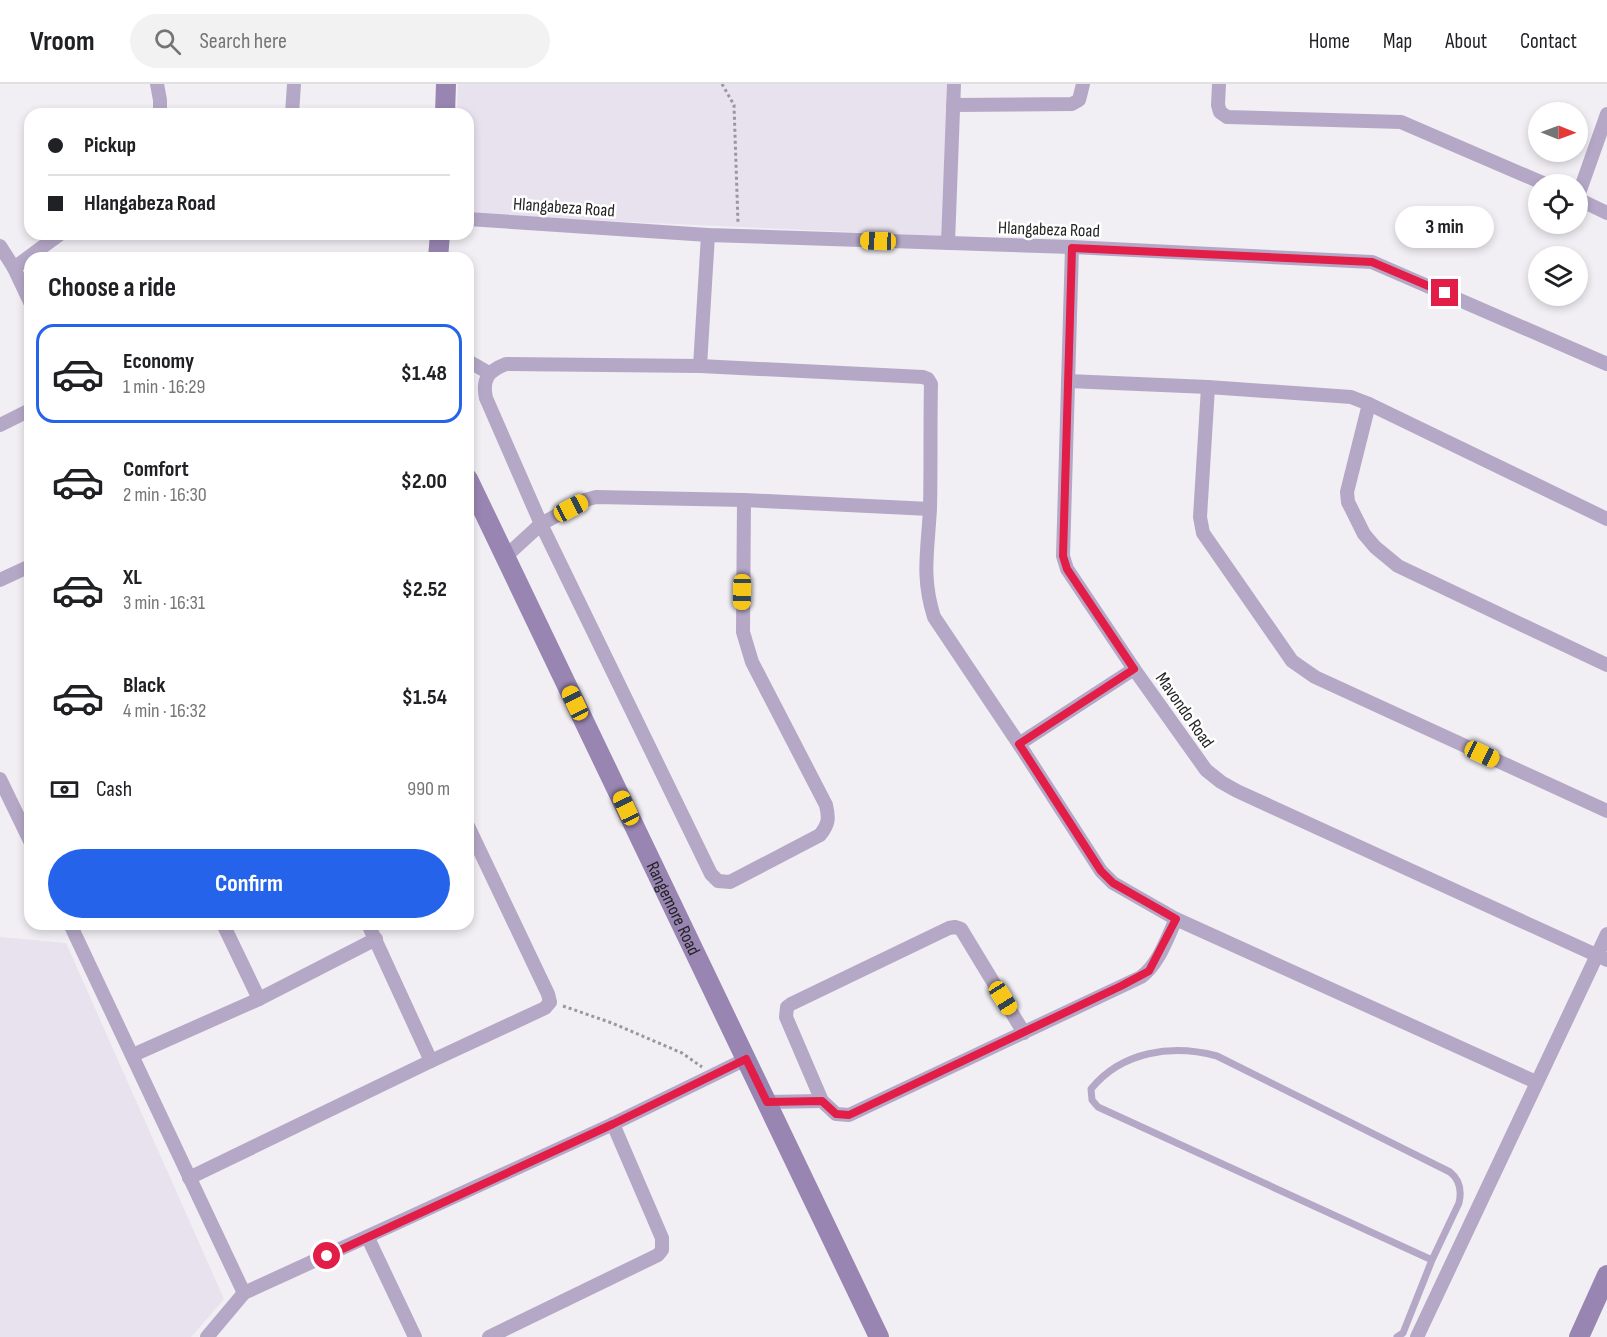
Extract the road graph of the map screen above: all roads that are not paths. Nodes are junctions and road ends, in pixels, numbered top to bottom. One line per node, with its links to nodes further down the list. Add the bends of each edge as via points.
1 (157, 84): 8 (street)
2 (294, 84): 9 (street)
3 (446, 84): 10 (street)
4 (954, 84): 7 (street)
5 (1083, 84): 7 (street, via 1078,100 1072,104)
6 (1219, 84): 13 (street, via 1218,105 1227,117 1401,122)
7 (953, 105): 19 (street)
8 (160, 108)
9 (292, 108)
10 (445, 108)
11 (1607, 114): 12 (street)
12 (1586, 174)
13 (1528, 177)
14 (1588, 203): 15 (street)
15 (1607, 213)
16 (474, 219): 17 (street, Hlangabeza Road)
17 (708, 235): 19 (street, Hlangabeza Road); 28 (street)
18 (52, 240): 22 (street)
19 (948, 243): 21 (street, Hlangabeza Road)
20 (0, 246): 24 (street)
21 (1072, 248): 27 (street, Hlangabeza Road, via 1372,262); 30 (street, Mavondo Road)
22 (36, 252)
23 (24, 261): 24 (street)
24 (14, 268): 25 (street)
25 (24, 289)
26 (474, 364): 29 (street)
27 (1607, 364)
28 (700, 366): 29 (street, via 506,364); 37 (street, via 928,379)
29 (489, 373): 39 (street, via 484,387 486,398)
30 (1068, 381): 31 (street); 44 (street, Mavondo Road, via 1063,556 1067,569)
31 (1208, 387): 32 (street, via 1337,394); 47 (street, via 1200,517 1203,533 1292,661 1315,676)
32 (1369, 404): 38 (street); 43 (street, via 1347,492 1353,513 1375,547 1398,566)
33 (24, 413): 34 (street)
34 (0, 425)
35 (474, 492): 40 (street, Rangemore Road)
36 (744, 500): 37 (street); 39 (street, via 596,497); 39 (street, via 745,644 826,805 829,819 820,835 724,883 711,874)
37 (930, 509): 45 (street, via 925,578 934,618)
38 (1607, 519)
39 (541, 524): 40 (street)
40 (505, 557): 60 (street, Rangemore Road)
41 (24, 569): 42 (street)
42 (0, 580)
43 (1607, 665)
44 (1134, 669): 45 (street); 56 (street, Mavondo Road, via 1206,770 1221,782)
45 (1019, 744): 50 (street, via 1101,871 1113,883)
46 (0, 779): 48 (street)
47 (1607, 811)
48 (24, 829)
49 (474, 839): 61 (street, via 550,1002 545,1008)
50 (1176, 919): 58 (street, via 1149,971); 62 (street)
51 (73, 930): 59 (street)
52 (226, 930): 57 (street)
53 (371, 930): 55 (street)
54 (1607, 934): 56 (street)
55 (376, 939): 57 (street); 61 (street)
56 (1602, 957): 62 (street)
57 (259, 999): 59 (street)
58 (1024, 1033): 63 (street, via 849,1115 836,1114); 63 (street, via 961,929 949,928 787,1007 786,1017)
59 (133, 1055): 66 (street)
60 (746, 1059): 64 (street, Rangemore Road); 65 (street)
61 (431, 1061): 66 (street)
62 (1536, 1083): 76 (street)
63 (822, 1101): 64 (street)
64 (767, 1102): 74 (street, Rangemore Road)
65 (613, 1124): 67 (street); 73 (street, via 662,1238 662,1250)
66 (189, 1178): 70 (street)
67 (368, 1238): 70 (street); 72 (street)
68 (1432, 1260): 68 (lane, via 1461,1194 1457,1177 1450,1172 1217,1056 1195,1050 1151,1053 1115,1067 1091,1089 1092,1100 1098,1107); 75 (lane, via 1403,1333)
69 (1607, 1275): 77 (street)
70 (244, 1293): 71 (street)
71 (207, 1337)
72 (416, 1337)
73 (489, 1337)
74 (879, 1337)
75 (1397, 1337)
76 (1417, 1337)
77 (1579, 1337)

